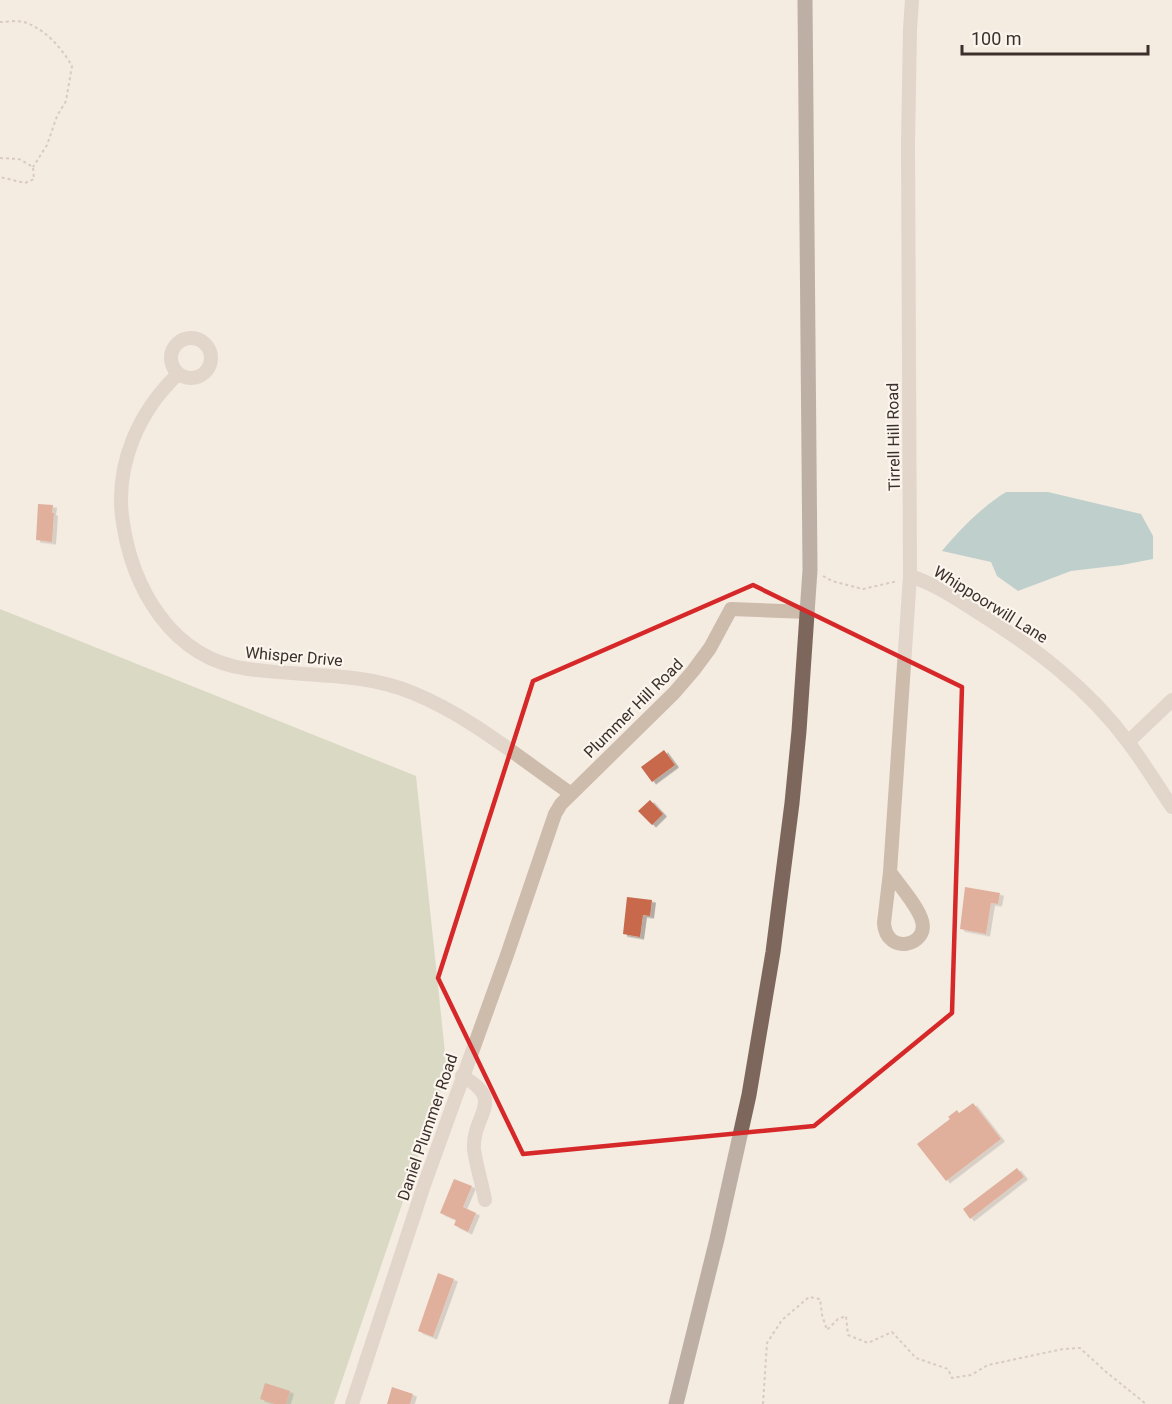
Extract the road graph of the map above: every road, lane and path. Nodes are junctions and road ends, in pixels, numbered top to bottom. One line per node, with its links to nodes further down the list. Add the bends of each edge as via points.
1 (805, 0): 8 (main road)
2 (912, 0): 9 (street, Tirrell Hill Road, via 908,144)
3 (0, 22): 5 (path, via 22,21 47,36 61,46 72,66 66,101)
4 (0, 158): 5 (path, via 19,159)
5 (33, 166): 6 (path, via 34,179 25,183)
6 (0, 177)
7 (178, 374): 13 (street, Whisper Drive, via 156,399 133,437 122,481 129,552 144,593 159,617 193,648 231,666 374,681 414,693 454,713)
8 (810, 570): 9 (path, via 831,581 860,588); 10 (main road)
9 (910, 579): 12 (street, Whippoorwill Lane, via 934,585 1048,660 1080,688); 16 (street, Tirrell Hill Road)
10 (808, 612): 13 (street, Plummer Hill Road, via 731,609 710,648 674,693); 20 (main road, via 792,803 764,1009 720,1228)
11 (1172, 700): 12 (street)
12 (1128, 742): 14 (street, Whippoorwill Lane)
13 (570, 793): 15 (street, Plummer Hill Road, via 555,814)
14 (1172, 807)
15 (539, 864): 17 (street, Daniel Plummer Road)
16 (890, 872): 16 (street, Tirrell Hill Road, via 884,929 891,940 908,944 918,938 922,920)
17 (462, 1076): 18 (street, via 485,1095 474,1148); 19 (street, Daniel Plummer Road)
18 (485, 1200)
19 (352, 1404)
20 (676, 1404)
21 (763, 1404): 22 (path, via 768,1343 782,1320 809,1297 820,1299 827,1330 846,1316 848,1335 868,1342 892,1332 916,1358 948,1369 952,1378 971,1375 988,1365 1080,1348)
22 (1146, 1404)

